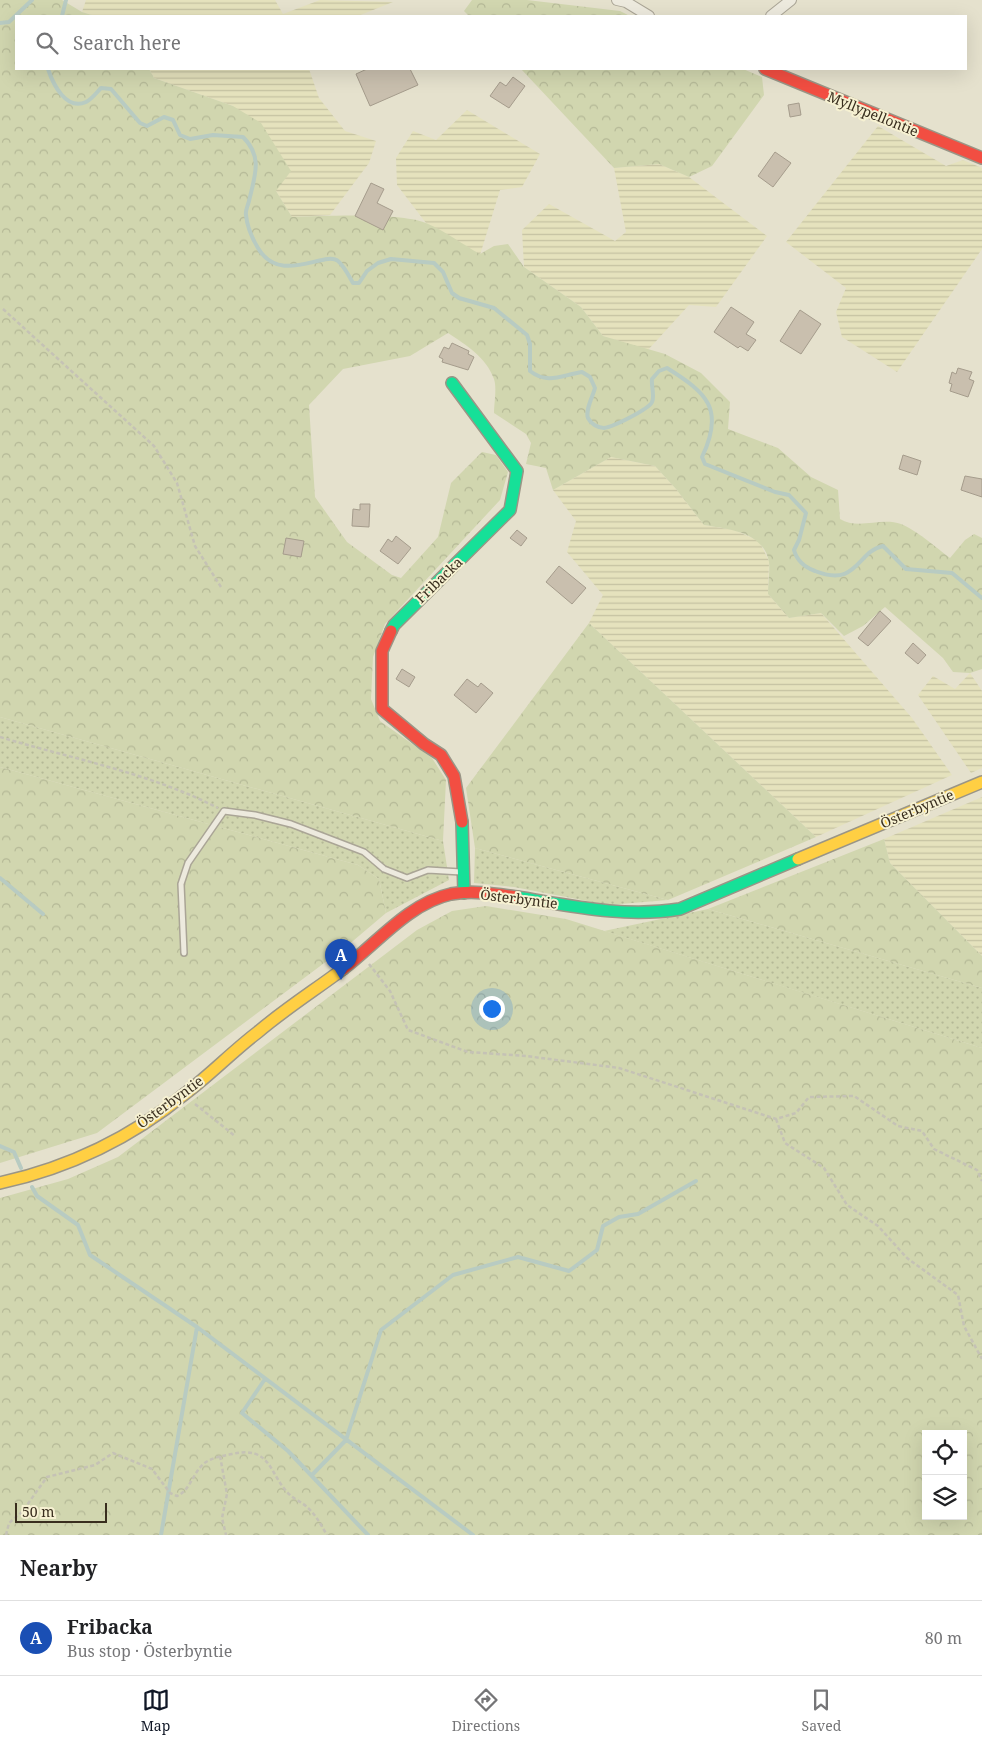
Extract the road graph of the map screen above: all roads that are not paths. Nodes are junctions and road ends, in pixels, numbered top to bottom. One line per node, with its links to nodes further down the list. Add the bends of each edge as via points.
1 (619, 0): 3 (street)
2 (791, 0): 4 (street)
3 (647, 15)
4 (772, 15)
5 (767, 70): 6 (street, Myllypellontie)
6 (982, 158)
7 (452, 383): 9 (street, Fribacka, via 516,471 510,510 394,625 382,651 382,709 441,754 454,776 464,829)
8 (982, 782): 10 (street, Österbyntie, via 680,909 661,914 605,912 491,894)
9 (464, 872): 10 (street, Fribacka); 11 (lane, via 428,870 408,878 384,869 364,852 291,824 255,814 224,811 188,862 181,884)
10 (464, 893): 12 (street, Österbyntie, via 444,896 422,906 362,955 257,1032 184,1095 109,1144 24,1179)
11 (184, 953)
12 (0, 1183)

